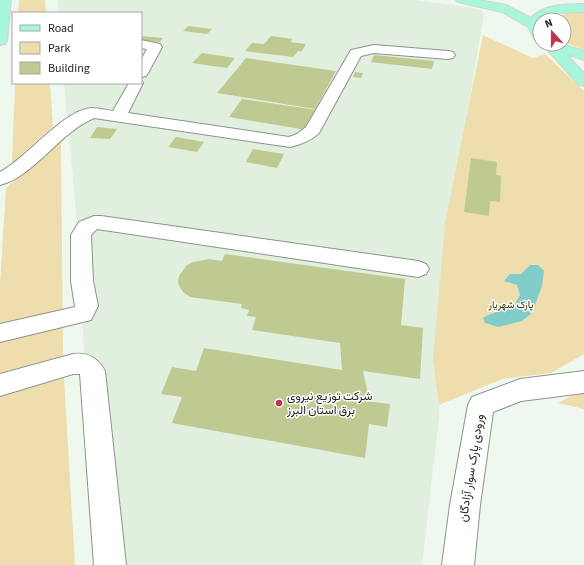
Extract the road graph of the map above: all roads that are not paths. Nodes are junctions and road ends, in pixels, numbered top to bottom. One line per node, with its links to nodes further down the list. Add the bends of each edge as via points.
1 (4, 0): 9 (main road)
2 (462, 0): 3 (main road)
3 (510, 3): 8 (main road)
4 (536, 6): 5 (main road)
5 (568, 6): 6 (main road); 7 (main road)
6 (584, 8)
7 (549, 12)
8 (532, 23)
9 (0, 41)
10 (142, 44): 15 (lane, via 155,47)
11 (557, 52): 16 (main road)
12 (570, 52): 14 (main road)
13 (448, 55): 18 (lane, via 374,49 356,53 313,130 303,138 290,142)
14 (584, 56)
15 (142, 71)
16 (584, 82)
17 (135, 84): 18 (lane)
18 (118, 117): 19 (lane, via 92,113 79,118 17,170)
19 (0, 180)
20 (418, 269): 21 (lane, via 94,222 83,229 80,242 82,280 87,306 83,314)
21 (0, 333)
22 (584, 382): 25 (lane, ورودی پارک سوار آزادگان, via 520,390 481,405)
23 (0, 385): 24 (lane, via 73,364 89,365 92,371)
24 (110, 565)
25 (458, 565)

